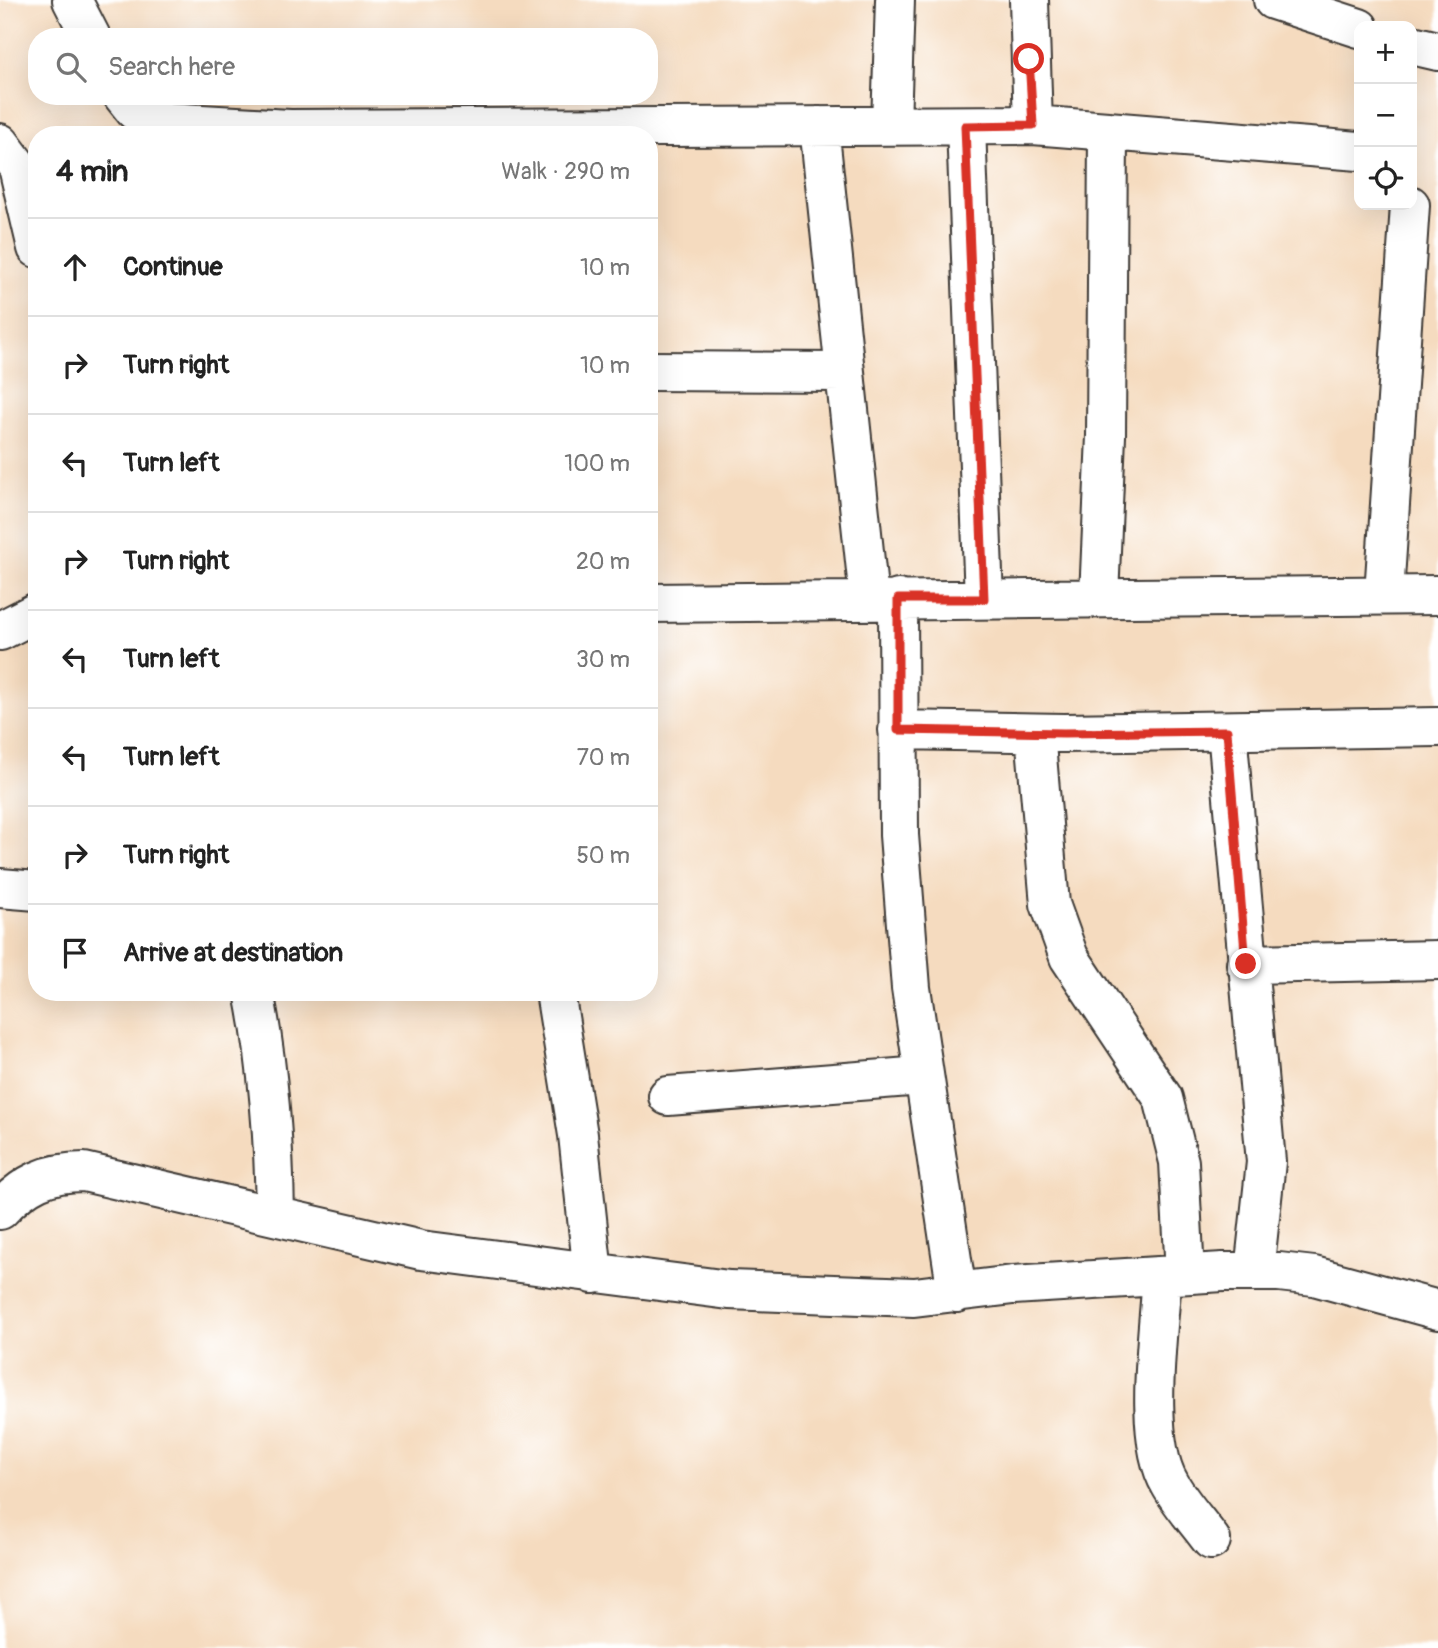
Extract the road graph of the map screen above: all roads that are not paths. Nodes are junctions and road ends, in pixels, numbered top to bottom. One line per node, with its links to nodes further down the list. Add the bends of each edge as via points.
1 (72, 0): 6 (street)
2 (895, 0): 10 (street)
3 (1028, 0): 11 (street)
4 (1273, 0): 5 (street)
5 (1337, 15)
6 (86, 28)
7 (1417, 46): 8 (street)
8 (1438, 51)
9 (130, 105): 12 (street, via 166,122)
10 (891, 125): 13 (street); 14 (street)
11 (1033, 125): 13 (street); 16 (street)
12 (217, 126)
13 (965, 126): 27 (street)
14 (819, 127): 15 (street); 22 (street)
15 (658, 129)
16 (1108, 133): 18 (street); 25 (street)
17 (0, 144): 19 (street, via 18,167)
18 (1354, 151)
19 (28, 210)
20 (1410, 210): 23 (street)
21 (658, 371): 22 (street)
22 (844, 372): 26 (street)
23 (1384, 594): 24 (street); 25 (street)
24 (1438, 595)
25 (1099, 597): 27 (street)
26 (883, 599): 27 (street); 28 (street); 32 (street)
27 (984, 599)
28 (658, 603)
29 (28, 617): 30 (street)
30 (0, 631)
31 (1438, 727): 33 (street)
32 (898, 730): 34 (street); 41 (street, via 901,862)
33 (1227, 731): 34 (street); 38 (street)
34 (1035, 733): 47 (street, via 1050,904 1069,957 1163,1098 1179,1162)
35 (0, 888): 36 (street)
36 (28, 890)
37 (1438, 960): 38 (street)
38 (1246, 964): 45 (street, via 1266,1162)
39 (256, 1001): 44 (street, via 274,1140)
40 (556, 1001): 46 (street, via 578,1135)
41 (922, 1076): 42 (street); 48 (street)
42 (668, 1096)
43 (2, 1204): 44 (street, via 36,1178 84,1172)
44 (275, 1216): 46 (street, via 421,1250)
45 (1254, 1272): 47 (street); 49 (street, via 1314,1276)
46 (593, 1274): 48 (street, via 729,1290 914,1297)
47 (1174, 1275): 48 (street); 50 (street, via 1155,1403 1160,1456 1168,1482)
48 (957, 1293)
49 (1438, 1310)
50 (1211, 1540)

